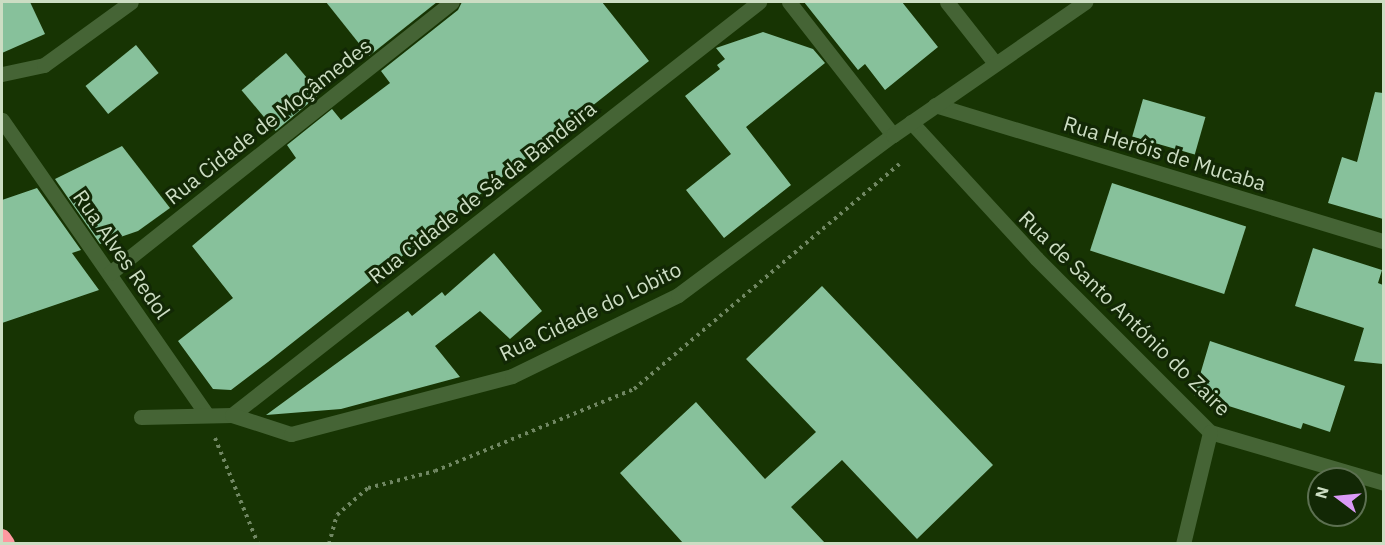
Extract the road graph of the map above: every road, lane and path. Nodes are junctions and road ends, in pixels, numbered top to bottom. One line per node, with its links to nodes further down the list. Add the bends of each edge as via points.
1 (130, 2): 8 (street, via 44,65)
2 (452, 2): 15 (street, Rua Cidade de Moçâmedes)
3 (759, 2): 17 (street, Rua Cidade de Sá da Bandeira)
4 (789, 2): 12 (street)
5 (947, 2): 7 (street)
6 (1084, 2): 7 (street, Rua Cidade do Lobito)
7 (995, 63): 9 (street, Rua Cidade do Lobito)
8 (2, 74)
9 (935, 105): 11 (street, Rua Cidade do Lobito); 14 (street, Rua Heróis de Mucaba)
10 (2, 120): 15 (street, Rua Alves Redol)
11 (911, 122): 12 (street, Rua Cidade do Lobito); 13 (street, Rua de Santo António do Zaire)
12 (893, 135): 17 (street, Rua Cidade do Lobito, via 678,295 512,376 291,434)
13 (926, 139): 19 (street, Rua de Santo António do Zaire, via 1036,258); 24 (path, via 633,389 445,467 368,488 337,515)
14 (1383, 241)
15 (110, 273): 16 (street, Rua Alves Redol)
16 (206, 414): 17 (street, Rua Cidade do Lobito); 18 (street, Rua Cidade do Lobito); 23 (path)
17 (231, 415)
18 (141, 417)
19 (1210, 432): 20 (street, Rua de Santo António do Zaire); 25 (street)
20 (1383, 483)
21 (2, 538): 22 (highway)
22 (6, 543)
23 (258, 543)
24 (329, 543)
25 (1183, 543)

